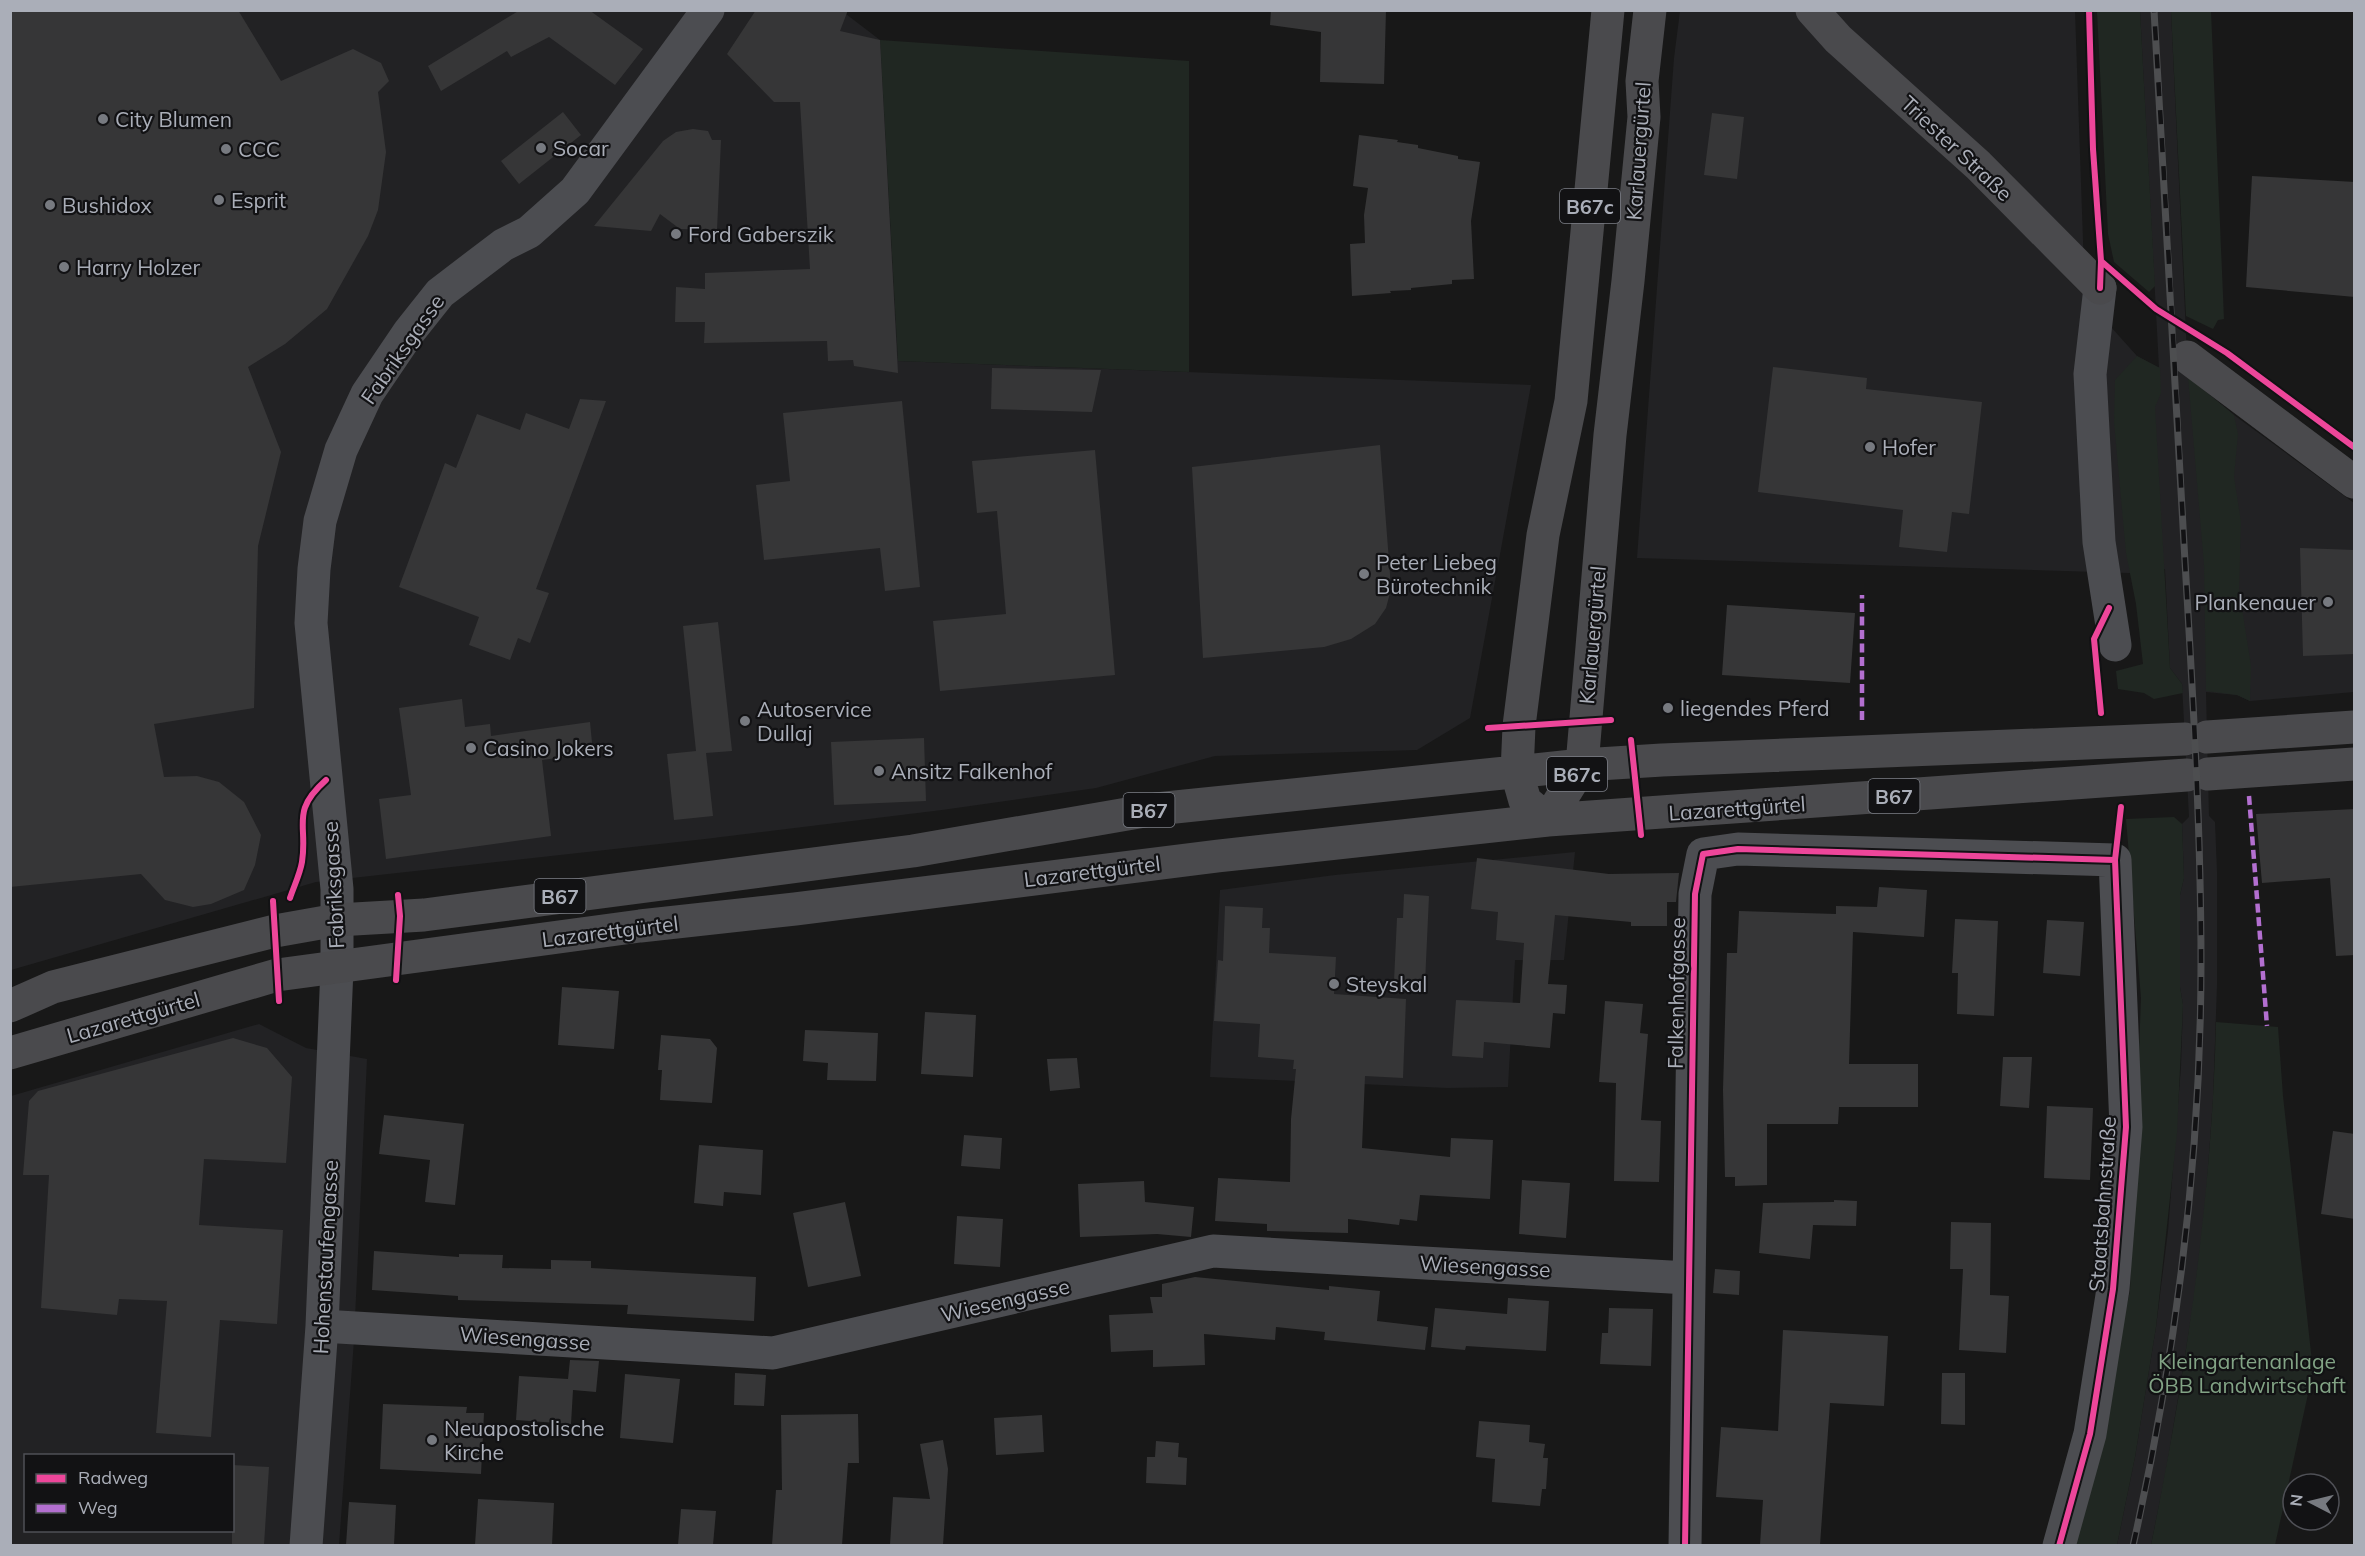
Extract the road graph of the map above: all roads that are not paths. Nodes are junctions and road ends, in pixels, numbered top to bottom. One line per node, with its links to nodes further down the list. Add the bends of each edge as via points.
1 (708, 10): 15 (street, Fabriksgasse, via 575,191 529,231 503,245 440,293 367,394 341,450 320,521 311,623)
2 (1608, 10): 12 (main road, Karlauergürtel / B67c, via 1571,401 1543,535)
3 (1650, 10): 11 (main road, Karlauergürtel / B67c, via 1642,81 1644,117 1610,435)
4 (1812, 10): 5 (main road, Triester Straße, via 1978,165)
5 (2100, 288): 8 (street, via 2091,386 2099,542)
6 (2187, 357): 7 (main road)
7 (2355, 482)
8 (2115, 645)
9 (2355, 727): 11 (main road, Lazarettgürtel / B67, via 2196,738)
10 (2355, 764): 13 (main road, Lazarettgürtel / B67)
11 (1582, 765): 12 (main road, Lazarettgürtel / B67); 13 (main road, Karlauergürtel / B67c)
12 (1516, 772): 13 (main road, Karlauergürtel / B67c, via 1525,801); 15 (main road, Lazarettgürtel / B67, via 1156,809 914,851 424,915)
13 (1548, 820): 16 (main road, Lazarettgürtel / B67, via 640,926)
14 (2115, 860): 19 (street, Falkenhofgasse, via 1738,849 1704,854 1695,894); 23 (street, Staatsbahnstraße, via 2126,1127 2115,1266 2090,1434)
15 (337, 920): 16 (street, Fabriksgasse); 17 (main road, Lazarettgürtel / B67, via 275,931 53,987)
16 (337, 968): 18 (main road, Lazarettgürtel / B67, via 277,975); 20 (street, Hohenstaufengasse)
17 (10, 1006)
18 (10, 1053)
19 (1688, 1278): 20 (street, Wiesengasse, via 1213,1251 773,1353); 22 (street, Falkenhofgasse)
20 (322, 1326): 21 (street, Hohenstaufengasse)
21 (306, 1545)
22 (1685, 1545)
23 (2059, 1545)

